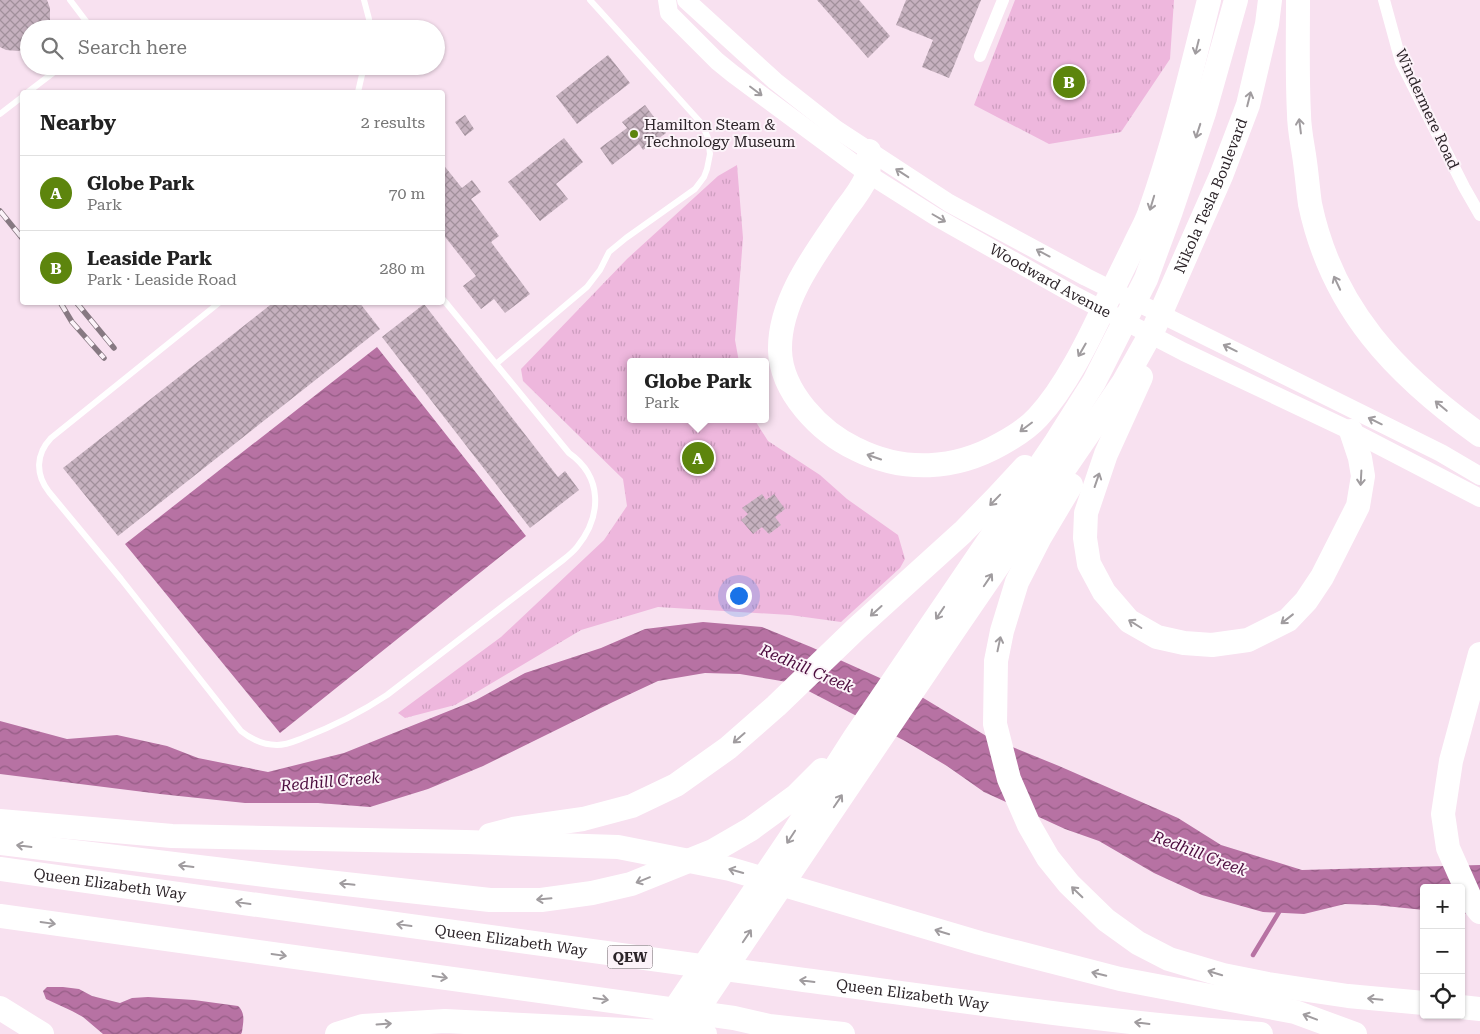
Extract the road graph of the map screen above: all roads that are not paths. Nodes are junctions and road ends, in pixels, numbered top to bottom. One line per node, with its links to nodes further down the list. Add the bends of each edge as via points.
1 (70, 0): 12 (lane)
2 (364, 0): 13 (lane)
3 (590, 0): 26 (lane, via 702,124 710,146 707,169 695,189 609,252 587,287)
4 (667, 0): 21 (main road, Woodward Avenue, one-way to 21, via 669,14 733,74)
5 (686, 0): 21 (main road, Woodward Avenue, via 775,81 836,129)
6 (1003, 0): 14 (street)
7 (1209, 0): 21 (highway, one-way to 21, via 1181,110 1148,216 1092,332 1058,391 1037,419 986,453 957,463 931,466 902,464 870,456 816,421 788,382 780,352 783,317 800,280)
8 (1236, 0): 27 (highway, Nikola Tesla Boulevard, one-way to 27, via 1204,113 1146,279)
9 (1270, 0): 22 (highway, Nikola Tesla Boulevard, one-way to 9, via 1248,105)
10 (1298, 0): 30 (highway, one-way to 10, via 1433,400 1395,364 1365,328 1332,271 1310,203 1299,115)
11 (1384, 0): 23 (street, Windermere Road, via 1401,62)
12 (85, 20)
13 (369, 20)
14 (980, 56)
15 (50, 75): 17 (lane)
16 (362, 75): 18 (lane)
17 (31, 90)
18 (358, 90)
19 (20, 99): 20 (lane)
20 (0, 114)
21 (869, 163): 29 (main road, Woodward Avenue, one-way to 29, via 936,217 1076,296 1184,352); 31 (main road, Woodward Avenue, one-way to 21)
22 (1221, 176): 28 (highway, Nikola Tesla Boulevard, via 1155,326); 29 (highway, one-way to 22, via 1363,476 1358,506 1322,578 1288,620 1248,640 1212,645 1184,643 1157,637 1129,621 1104,592 1089,564 1086,512 1106,454 1196,257)
23 (1480, 215)
24 (445, 302): 26 (lane)
25 (216, 305): 26 (lane, via 51,438 41,452 39,470 49,492 241,731 264,743 277,745 296,741 369,707 563,560 577,548 590,528 596,503 594,486 587,471 569,454)
26 (496, 364)
27 (1094, 382): 34 (highway, one-way to 34); 36 (highway, one-way to 36, via 1042,448 963,532 728,748 676,785 632,806 582,819 513,829)
28 (1123, 383): 41 (highway, one-way to 28, via 1268,984 1223,975 1169,958 1138,943 1106,920 1069,884 1048,858 1029,825 1009,779 995,724 996,661 1002,631 1017,582 1040,536 1094,448); 49 (highway, one-way to 28)
29 (1351, 431): 32 (main road, Woodward Avenue)
30 (1480, 436)
31 (1480, 476)
32 (1480, 498)
33 (1480, 654): 39 (highway, via 1451,761 1443,814 1448,848 1472,902)
34 (854, 737): 37 (highway, one-way to 37, via 796,796 752,829 713,851 631,884 541,900 490,900); 48 (highway, one-way to 48, via 784,848)
35 (0, 820): 36 (highway, via 172,836)
36 (466, 842): 54 (highway, one-way to 36, via 1296,1012 1120,979 980,943 730,869 618,847)
37 (0, 843)
38 (0, 869): 53 (highway, Queen Elizabeth Way / QEW, one-way to 38, via 1194,1029 746,973)
39 (1480, 912)
40 (0, 916): 45 (highway, one-way to 45, via 734,1018)
41 (1420, 1003)
42 (1465, 1007): 44 (highway)
43 (0, 1008): 46 (highway)
44 (1480, 1009)
45 (769, 1026): 51 (highway); 52 (highway)
46 (42, 1034)
47 (337, 1034): 50 (highway, one-way to 50, via 363,1026 445,1021)
48 (658, 1034)
49 (681, 1034)
50 (705, 1034)
51 (729, 1034)
52 (843, 1034)
53 (1260, 1034)
54 (1355, 1034)

